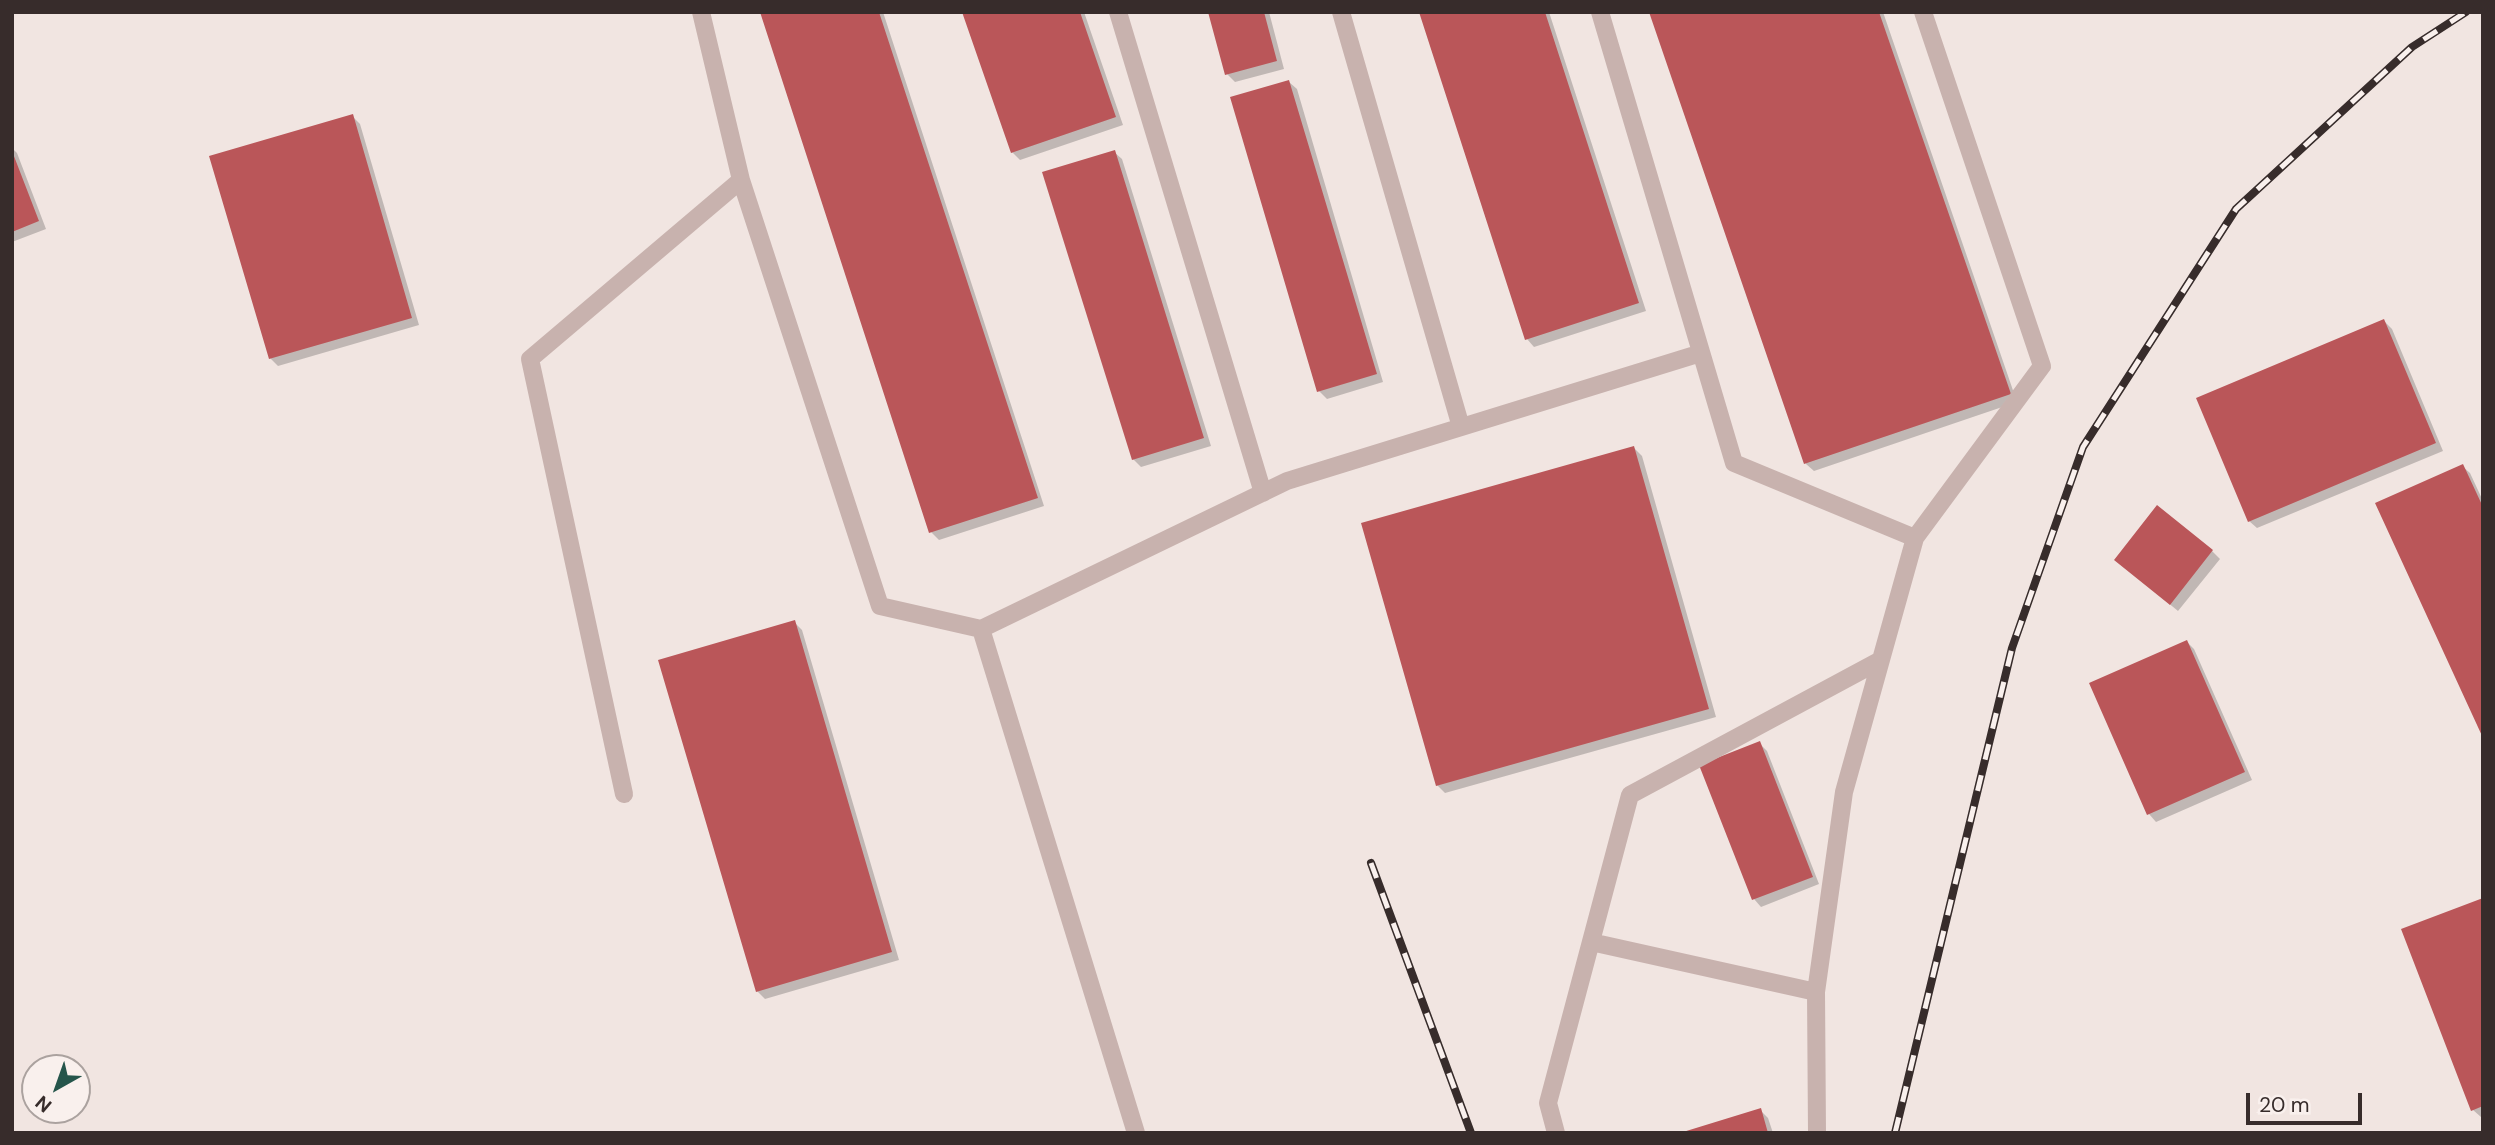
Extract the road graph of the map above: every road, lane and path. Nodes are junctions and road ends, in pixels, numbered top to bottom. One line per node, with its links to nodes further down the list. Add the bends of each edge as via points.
1 (701, 12): 6 (lane)
2 (1118, 12): 9 (lane)
3 (1341, 12): 8 (lane)
4 (1600, 12): 7 (lane)
5 (1923, 12): 10 (lane, via 2042,366)
6 (741, 180): 11 (lane, via 880,606); 13 (lane, via 530,359)
7 (1701, 353): 8 (lane); 10 (lane, via 1734,464)
8 (1461, 427): 9 (lane, via 1287,481)
9 (1263, 493): 11 (lane)
10 (1915, 537): 12 (lane)
11 (981, 629): 16 (lane)
12 (1881, 660): 14 (lane, via 1630,795); 15 (lane, via 1844,792)
13 (624, 794)
14 (1591, 942): 15 (lane); 17 (lane, via 1548,1103)
15 (1816, 992): 18 (lane)
16 (1136, 1133)
17 (1556, 1133)
18 (1817, 1133)

